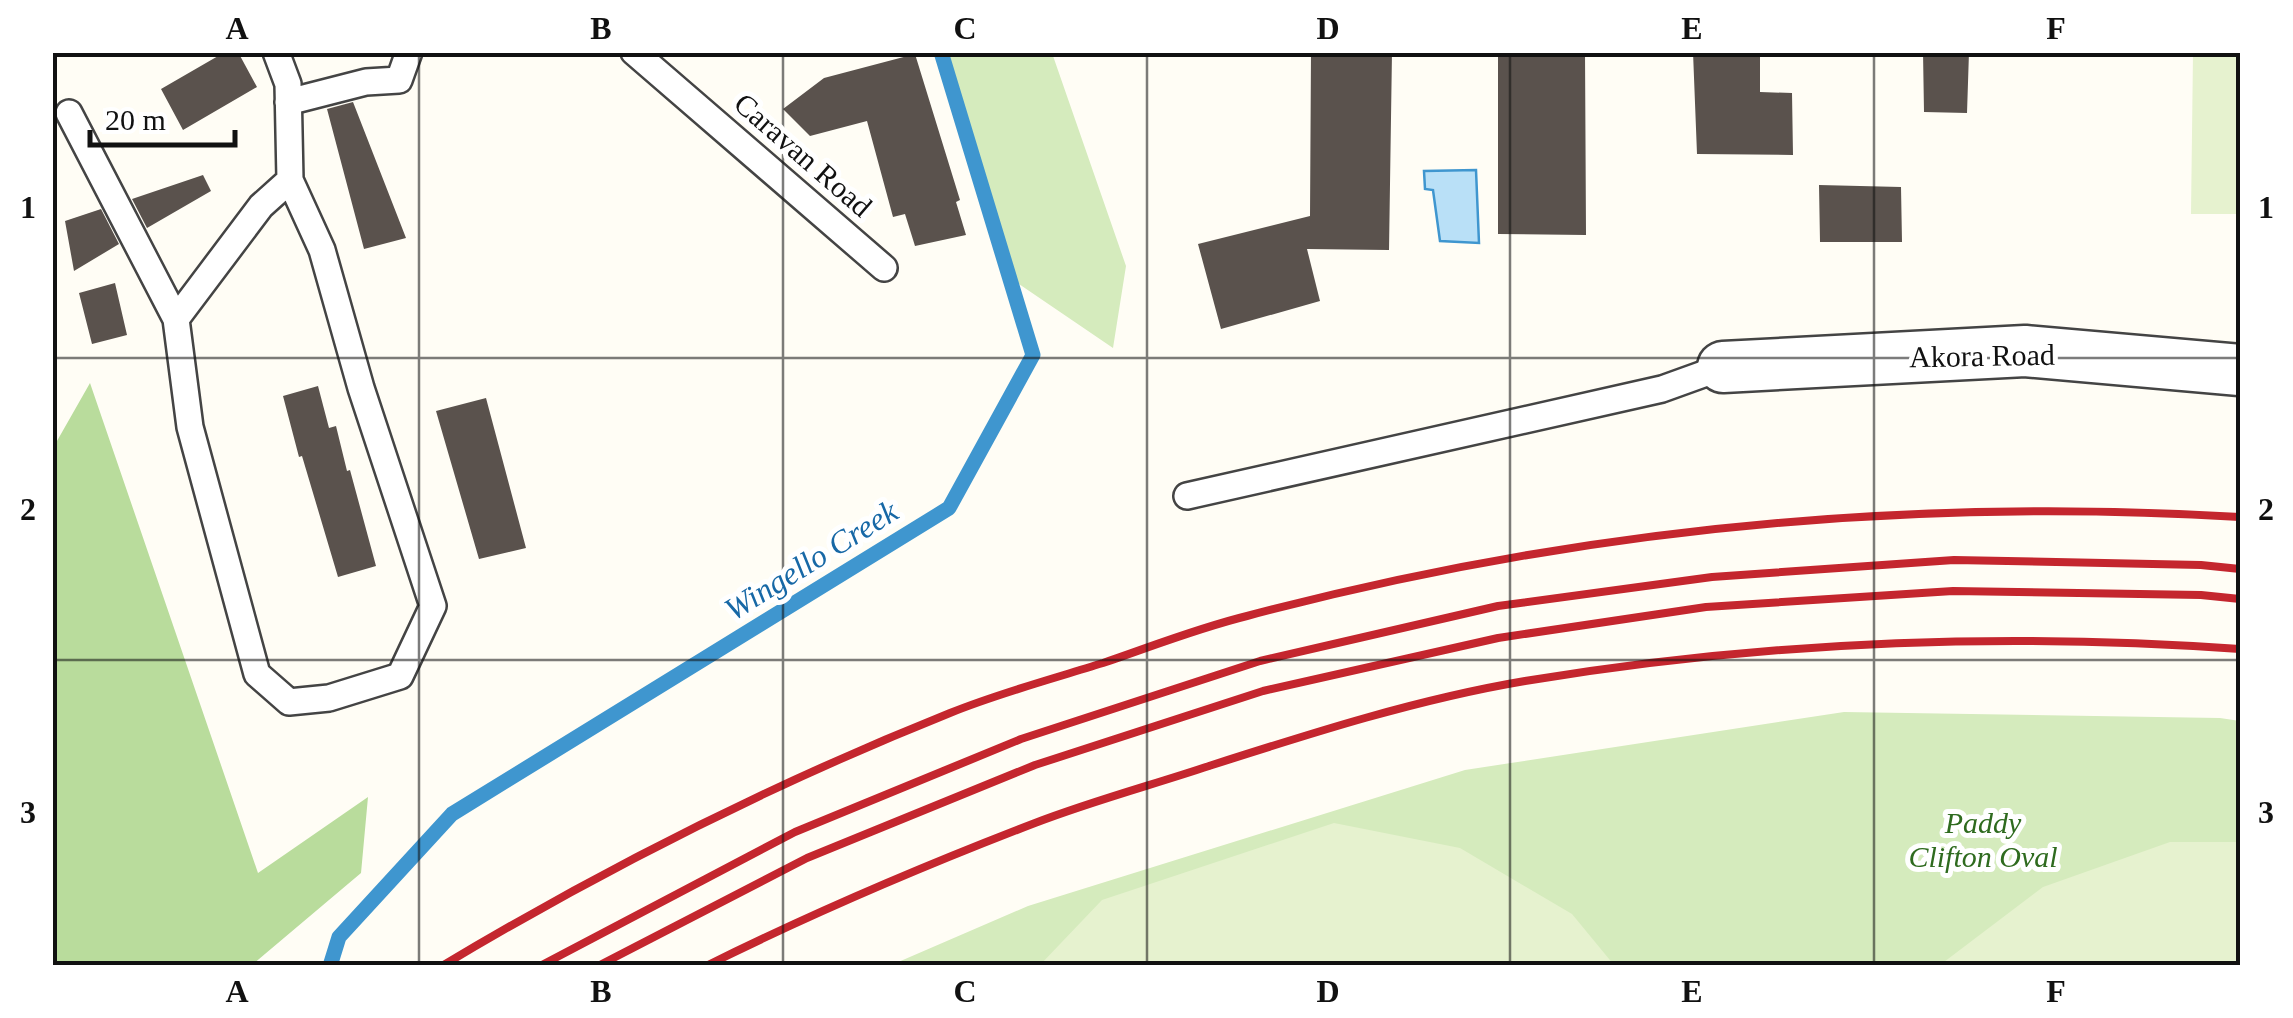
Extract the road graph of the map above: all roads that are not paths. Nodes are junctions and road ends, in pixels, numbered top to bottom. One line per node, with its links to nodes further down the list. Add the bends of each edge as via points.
1 (276, 52): 4 (lane)
2 (409, 52): 4 (lane, via 399,80)
3 (634, 52): 7 (lane, Caravan Road)
4 (288, 102): 6 (lane)
5 (69, 113): 8 (lane)
6 (290, 180): 8 (lane, via 261,206); 8 (lane, via 322,250 433,606 400,676 329,698 289,702 257,674 190,428)
7 (884, 268)
8 (176, 320)
9 (1723, 367): 10 (street, Akora Road, via 2025,351); 11 (lane, via 1662,389)
10 (2240, 370)
11 (1187, 496)

